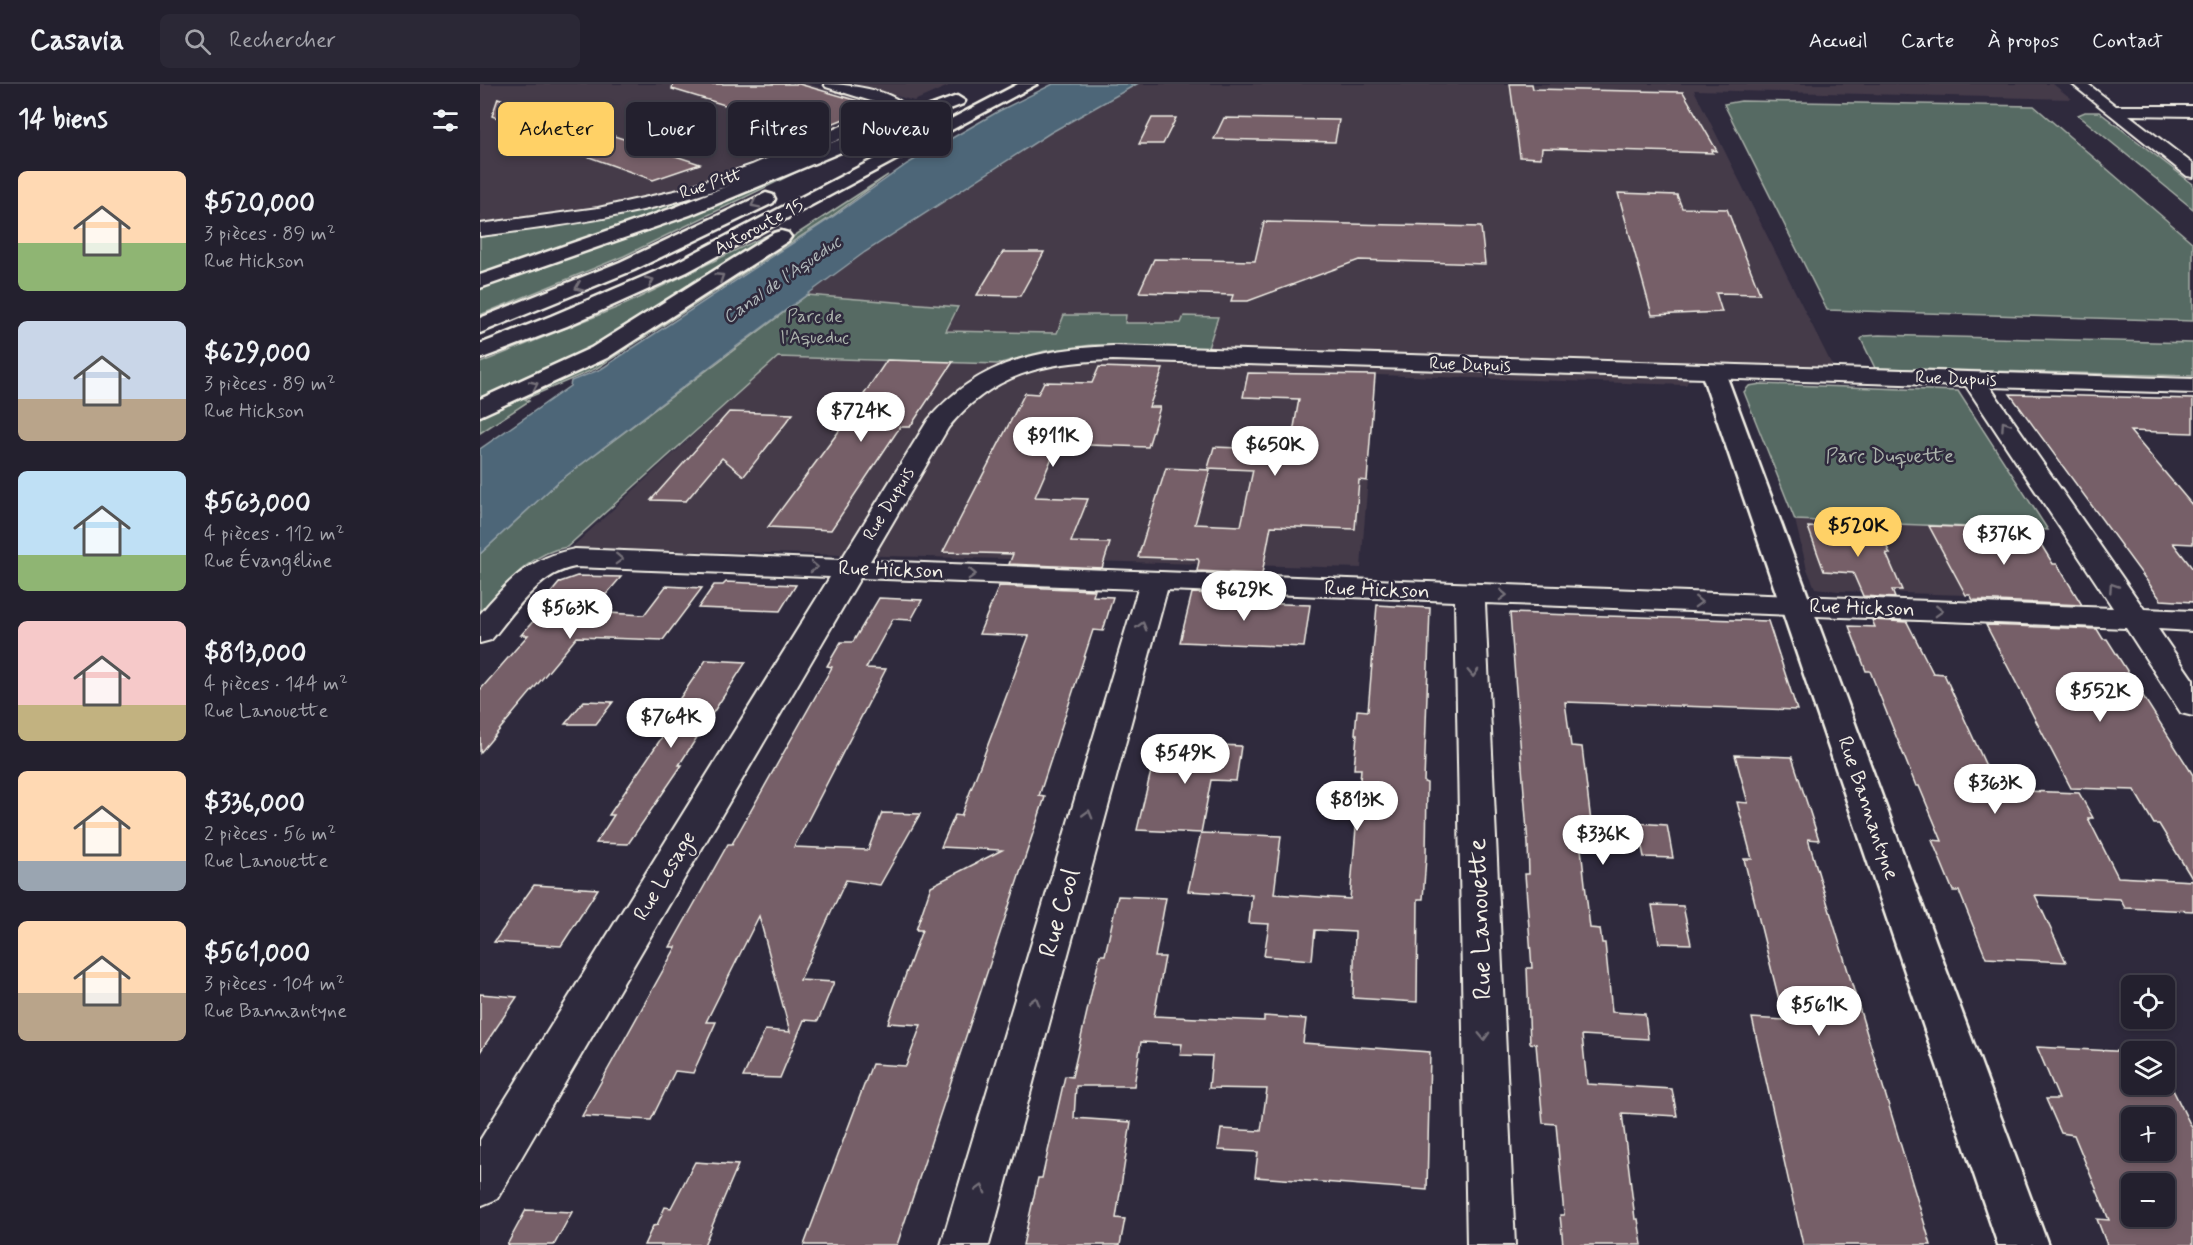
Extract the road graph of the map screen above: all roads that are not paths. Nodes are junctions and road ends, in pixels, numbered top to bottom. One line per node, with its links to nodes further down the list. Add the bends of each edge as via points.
1 (831, 84): 12 (street, Rue Pitt, via 897,106 772,162 693,191 599,214)
2 (1029, 84): 8 (main road, Autoroute 15)
3 (2079, 84): 6 (street)
4 (975, 92): 5 (main road, Autoroute 15)
5 (957, 101): 13 (main road, via 683,211); 14 (main road, Autoroute 15, one-way to 14, via 627,266)
6 (2112, 110): 7 (street); 11 (street)
7 (2193, 111)
8 (951, 125)
9 (891, 156): 15 (main road, Autoroute 15, one-way to 9, via 690,263)
10 (901, 156): 19 (main road, one-way to 10, via 551,377 626,337)
11 (2193, 172)
12 (480, 230)
13 (480, 282)
14 (480, 326)
15 (480, 352)
16 (1713, 372): 17 (street, Rue Dupuis); 20 (street, Rue Dupuis, via 1113,353 1030,363 980,384 945,414); 23 (main road, Rue Bannantyne)
17 (1974, 380): 18 (street, Rue Dupuis); 24 (street, one-way to 17)
18 (2193, 386)
19 (480, 408)
20 (851, 569): 21 (street, Rue Hickson, one-way to 21); 26 (street, Rue Hickson, one-way to 20, via 536,574 561,559); 28 (street, Rue Lesage)
21 (1155, 582): 22 (street, Rue Hickson); 29 (street, Rue Cool, one-way to 21)
22 (1470, 594): 23 (street, Rue Hickson, one-way to 23); 30 (street, Rue Lanouette, one-way to 30)
23 (1797, 606): 24 (street, Rue Hickson, one-way to 24); 31 (main road, Rue Bannantyne)
24 (2134, 619): 25 (street, Rue Hickson); 27 (street)
25 (2193, 621)
26 (480, 633)
27 (2193, 705)
28 (480, 1183)
29 (965, 1245)
30 (1491, 1245)
31 (2023, 1245)

